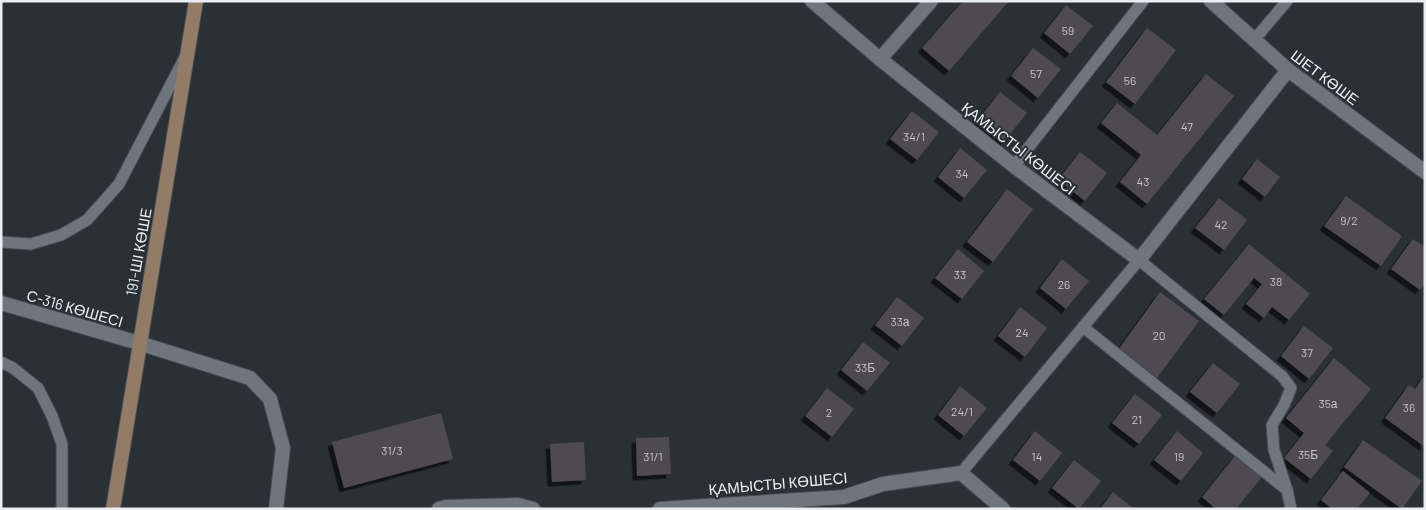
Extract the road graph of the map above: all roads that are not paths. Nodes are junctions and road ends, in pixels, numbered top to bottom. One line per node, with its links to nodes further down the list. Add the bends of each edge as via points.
1 (196, 1): 8 (main road, 191-ШІ КӨШЕ)
2 (812, 1): 9 (street, ҚАМЫСТЫ КӨШЕСІ)
3 (932, 1): 9 (street)
4 (1143, 1): 11 (lane)
5 (1211, 1): 7 (street, ШЕТ КӨШЕ)
6 (1287, 1): 7 (lane)
7 (1254, 40): 10 (street, ШЕТ КӨШЕ)
8 (189, 48): 13 (lane, via 119,184 87,220 61,235 31,244); 17 (main road, 191-ШІ КӨШЕ)
9 (880, 59): 11 (street, ҚАМЫСТЫ КӨШЕСІ)
10 (1288, 70): 12 (street, ШЕТ КӨШЕ); 14 (street)
11 (1014, 166): 14 (street, ҚАМЫСТЫ КӨШЕСІ)
12 (1425, 172)
13 (1, 242)
14 (1139, 260): 16 (lane); 20 (lane, via 1282,376 1291,388 1272,425 1274,450)
15 (1, 304): 17 (street, С-316 КӨШЕСІ)
16 (1083, 327): 19 (lane); 20 (lane)
17 (139, 343): 24 (main road, 191-ШІ КӨШЕ); 25 (street, С-316 КӨШЕСІ, via 250,378 270,399 283,448)
18 (1, 362): 23 (lane, via 38,388 52,416 62,444)
19 (961, 473): 21 (street, ҚАМЫСТЫ КӨШЕСІ, via 883,484); 29 (street)
20 (1287, 490): 30 (lane)
21 (846, 503): 22 (street, ҚАМЫСТЫ КӨШЕСІ)
22 (688, 508): 28 (street, ҚАМЫСТЫ КӨШЕСІ)
23 (62, 509)
24 (113, 509)
25 (276, 509)
26 (439, 509): 27 (street, via 518,505)
27 (534, 509)
28 (660, 509)
29 (1003, 509)
30 (1291, 509)

